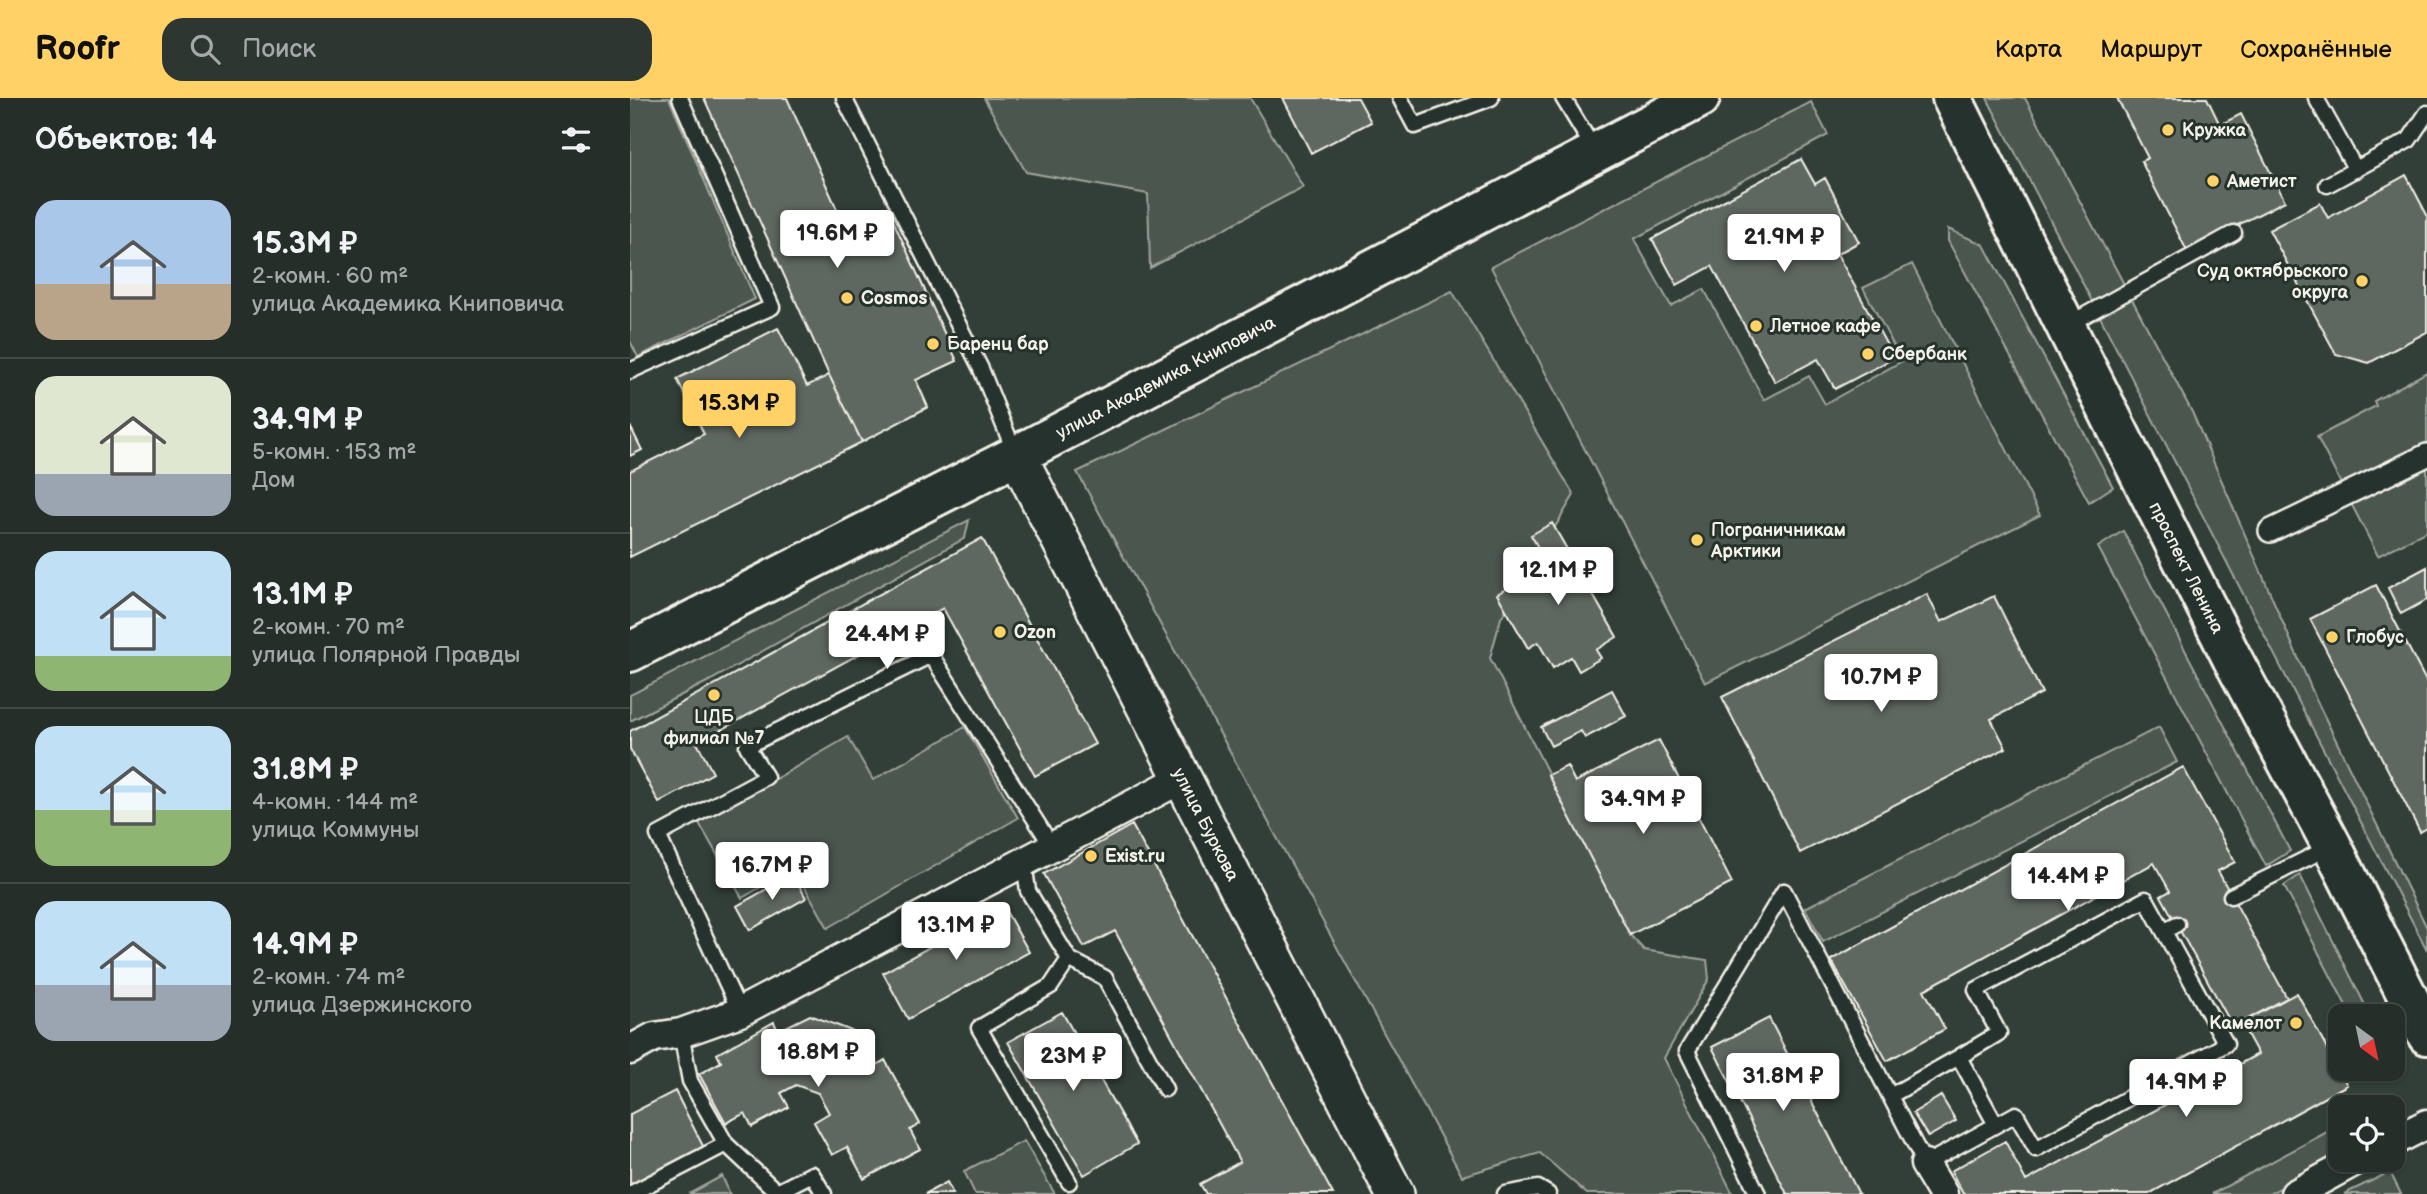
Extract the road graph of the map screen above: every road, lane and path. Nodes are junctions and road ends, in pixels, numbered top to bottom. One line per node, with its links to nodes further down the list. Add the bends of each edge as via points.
1 (680, 98): 15 (lane, via 772,307)
2 (844, 98): 16 (lane, via 981,369)
3 (1400, 98): 4 (lane, via 1415,126)
4 (1491, 98)
5 (1563, 98): 10 (lane)
6 (1700, 98): 10 (main road, улица Академика Книповича)
7 (1952, 98): 14 (main road, проспект Ленина)
8 (2316, 98): 11 (lane)
9 (2427, 113): 11 (lane, via 2409,140)
10 (1595, 152): 16 (main road, улица Академика Книповича)
11 (2356, 170): 12 (lane)
12 (2327, 185)
13 (2234, 233): 14 (lane)
14 (2065, 326): 21 (main road, проспект Ленина)
15 (630, 371)
16 (1017, 455): 19 (main road, улица Академика Книповича); 20 (street, улица Буркова)
17 (2427, 455): 18 (street)
18 (2270, 531)
19 (630, 652)
20 (1181, 779): 22 (street); 42 (street, улица Буркова)
21 (2332, 846): 24 (lane); 28 (main road, проспект Ленина)
22 (1053, 848): 23 (street); 26 (lane, via 931,655 747,746 766,777 658,835)
23 (1024, 862): 25 (lane, via 1028,891); 26 (street)
24 (2231, 896)
25 (1069, 959): 31 (lane, via 1105,978); 39 (lane, via 1051,986 979,1028)
26 (740, 1013): 27 (street)
27 (681, 1033): 29 (street, via 654,1037); 36 (lane, via 690,1081)
28 (2427, 1035)
29 (630, 1050)
30 (1959, 1057): 32 (lane); 34 (lane); 34 (lane, via 1999,1033 1976,990 2146,899 2171,928 2226,1044 2035,1149 2016,1114)
31 (1165, 1089)
32 (1890, 1096): 37 (lane); 45 (lane, via 1784,891 1687,1051)
33 (2427, 1124): 35 (street)
34 (1996, 1125): 37 (lane)
35 (2405, 1135)
36 (726, 1144): 40 (lane); 41 (lane, via 777,1192 812,1174)
37 (1925, 1164): 46 (street)
38 (2335, 1172): 47 (street)
39 (1069, 1182)
40 (630, 1194)
41 (824, 1194)
42 (1395, 1194)
43 (1505, 1194): 44 (lane, via 1538,1188)
44 (1548, 1194)
45 (1758, 1194)
46 (1943, 1194)
47 (2295, 1194)

